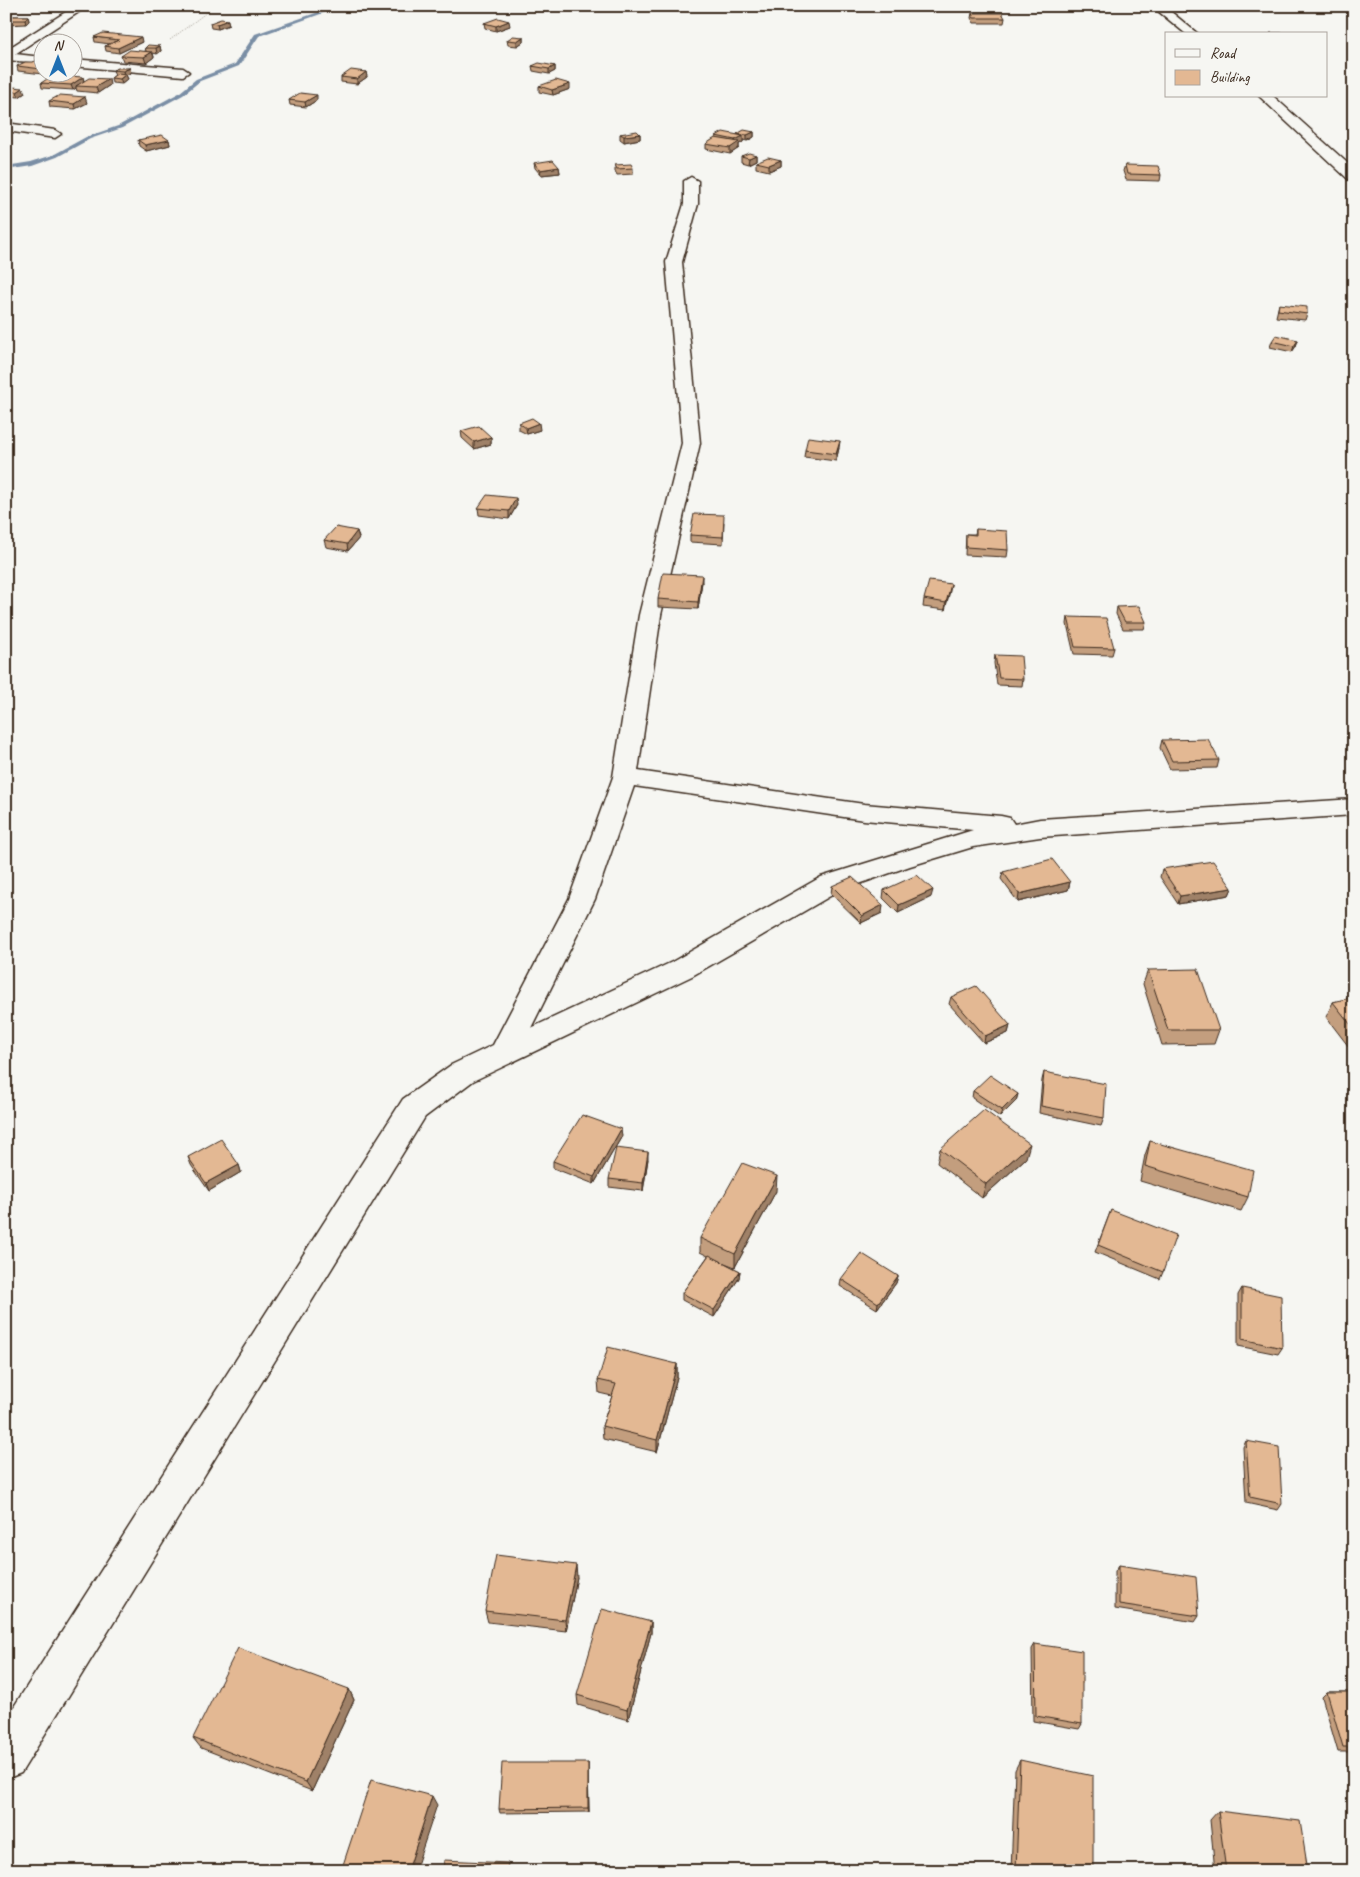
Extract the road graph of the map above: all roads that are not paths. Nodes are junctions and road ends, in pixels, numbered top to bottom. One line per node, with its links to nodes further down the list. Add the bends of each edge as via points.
1 (82, 6): 4 (street)
2 (1157, 6): 3 (street)
3 (1190, 32)
4 (6, 56): 5 (street)
5 (32, 59)
6 (82, 63): 7 (street)
7 (183, 72)
8 (1267, 98): 11 (street)
9 (6, 127): 10 (street)
10 (55, 134)
11 (1354, 177)
12 (691, 181): 13 (street, via 691,204 674,262 691,443 650,614)
13 (624, 777): 15 (street, via 864,812); 16 (street, via 582,899)
14 (1354, 807): 15 (street)
15 (1040, 828): 16 (street, via 971,839 830,884 682,969)
16 (504, 1052): 17 (street, via 462,1073 414,1108)
17 (6, 1758)

